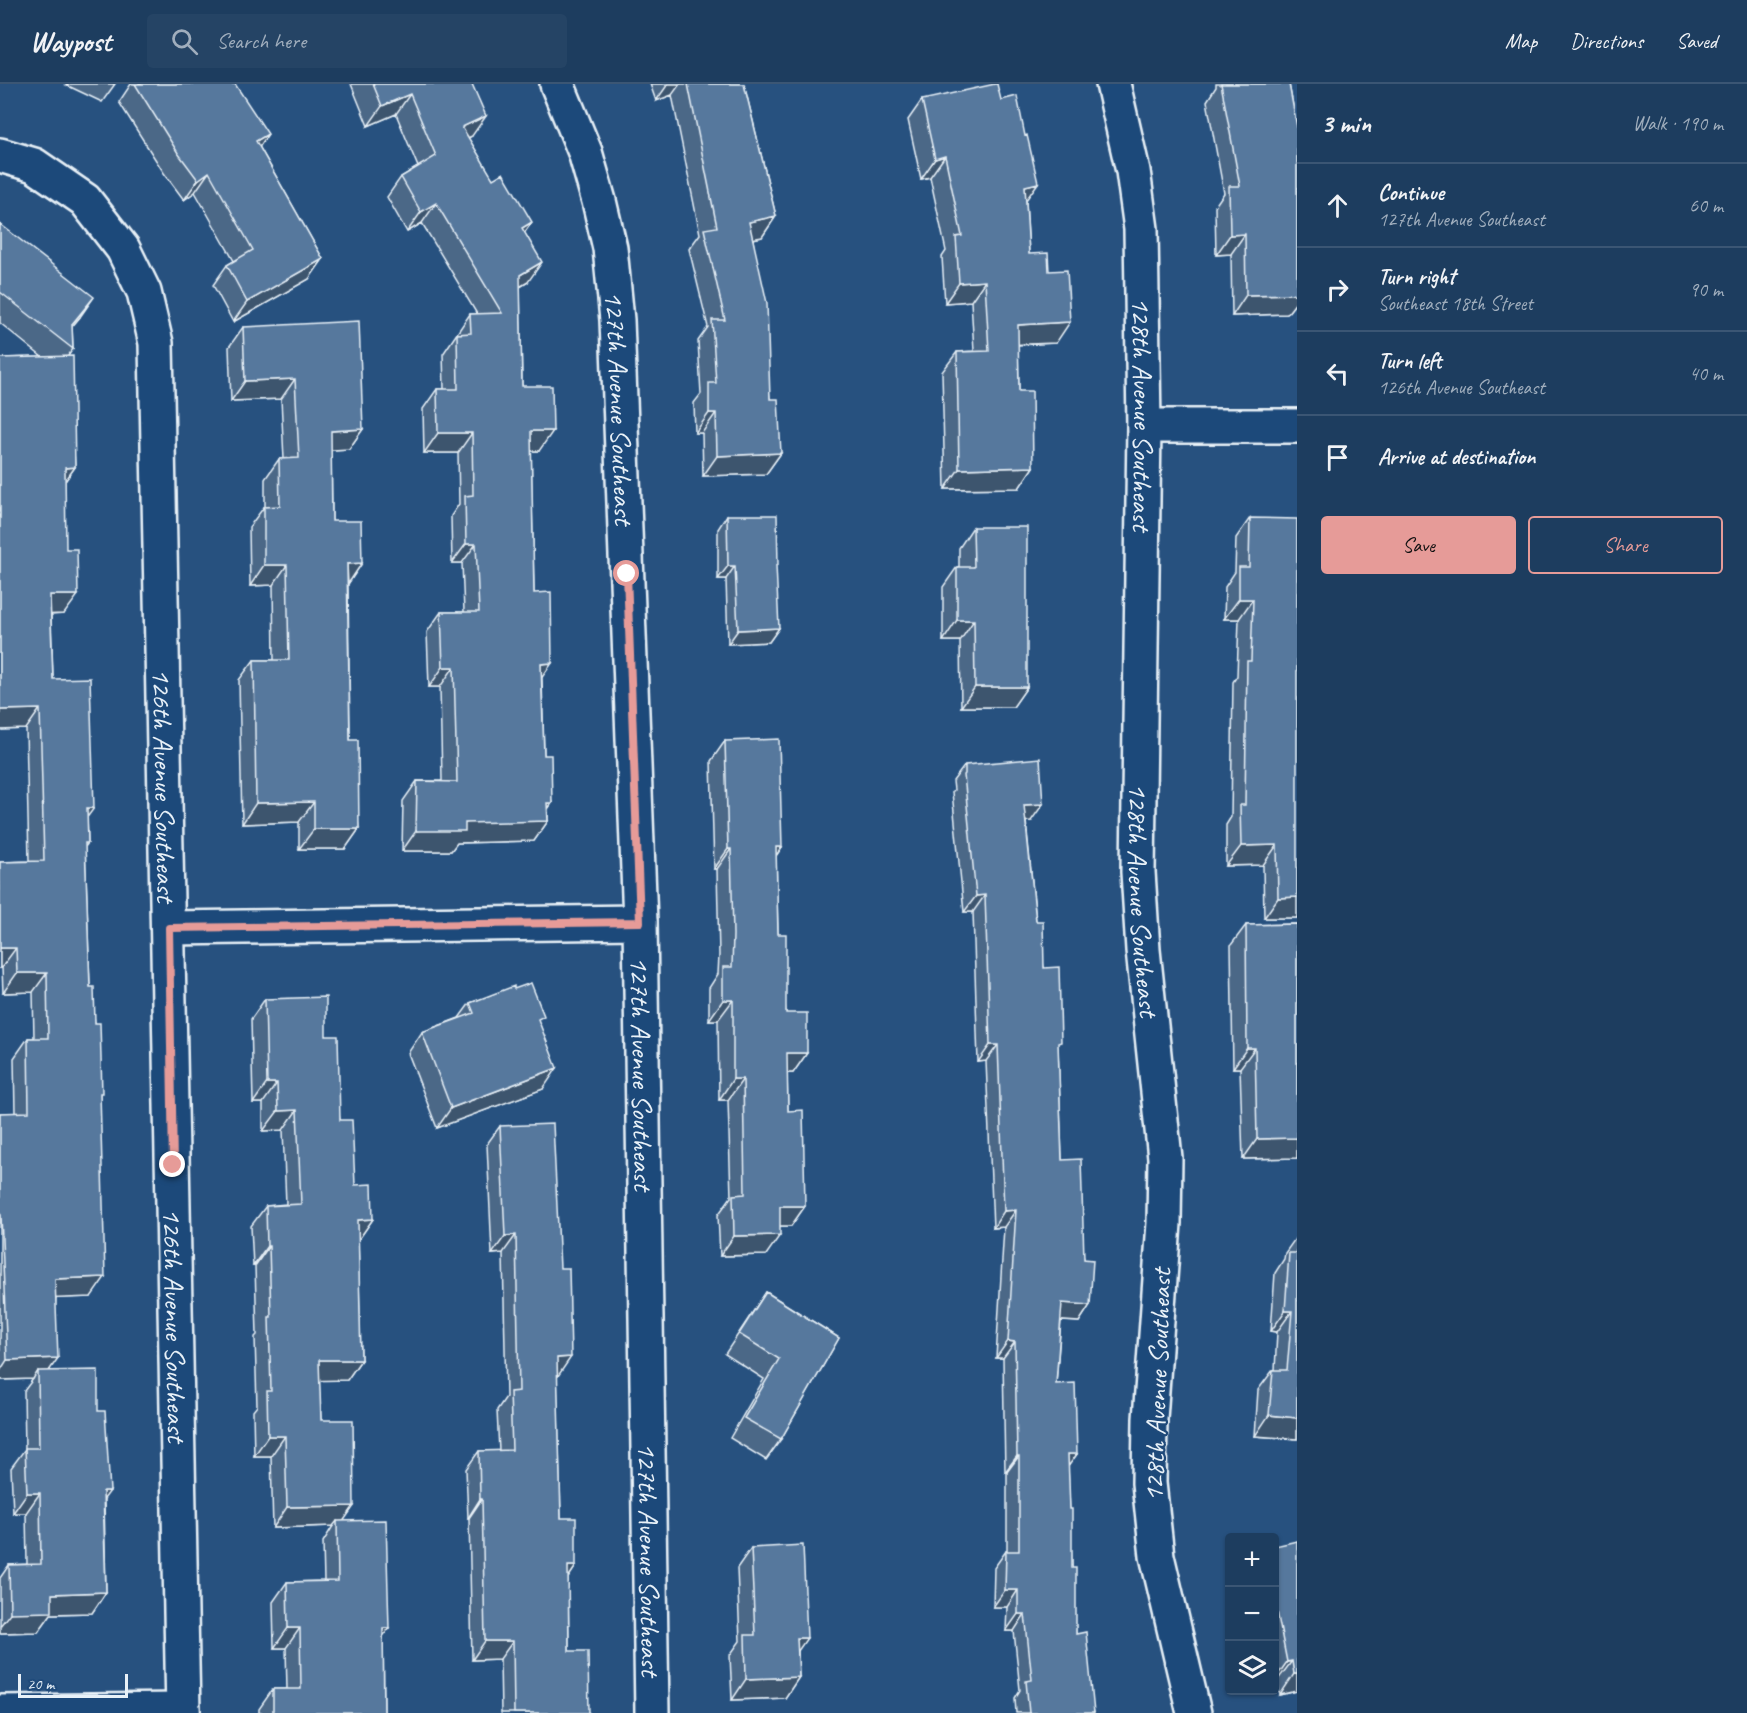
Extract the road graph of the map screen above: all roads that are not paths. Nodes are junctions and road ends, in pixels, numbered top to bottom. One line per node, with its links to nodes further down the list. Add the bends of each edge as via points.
1 (557, 84): 6 (street, 127th Avenue Southeast, via 585,152 612,260)
2 (1113, 84): 4 (street, 128th Avenue Southeast, via 1133,171 1141,229)
3 (0, 155): 7 (street, 126th Avenue Southeast, via 34,165 85,200 123,249 144,292 156,343)
4 (1144, 426): 5 (street); 11 (street, 128th Avenue Southeast, via 1138,872 1165,1158 1149,1484 1157,1556)
5 (1297, 426)
6 (640, 922): 7 (street); 10 (street, 127th Avenue Southeast)
7 (169, 928): 8 (street, 126th Avenue Southeast)
8 (183, 1711): 9 (street)
9 (0, 1712)
10 (652, 1713)
11 (1194, 1713)

